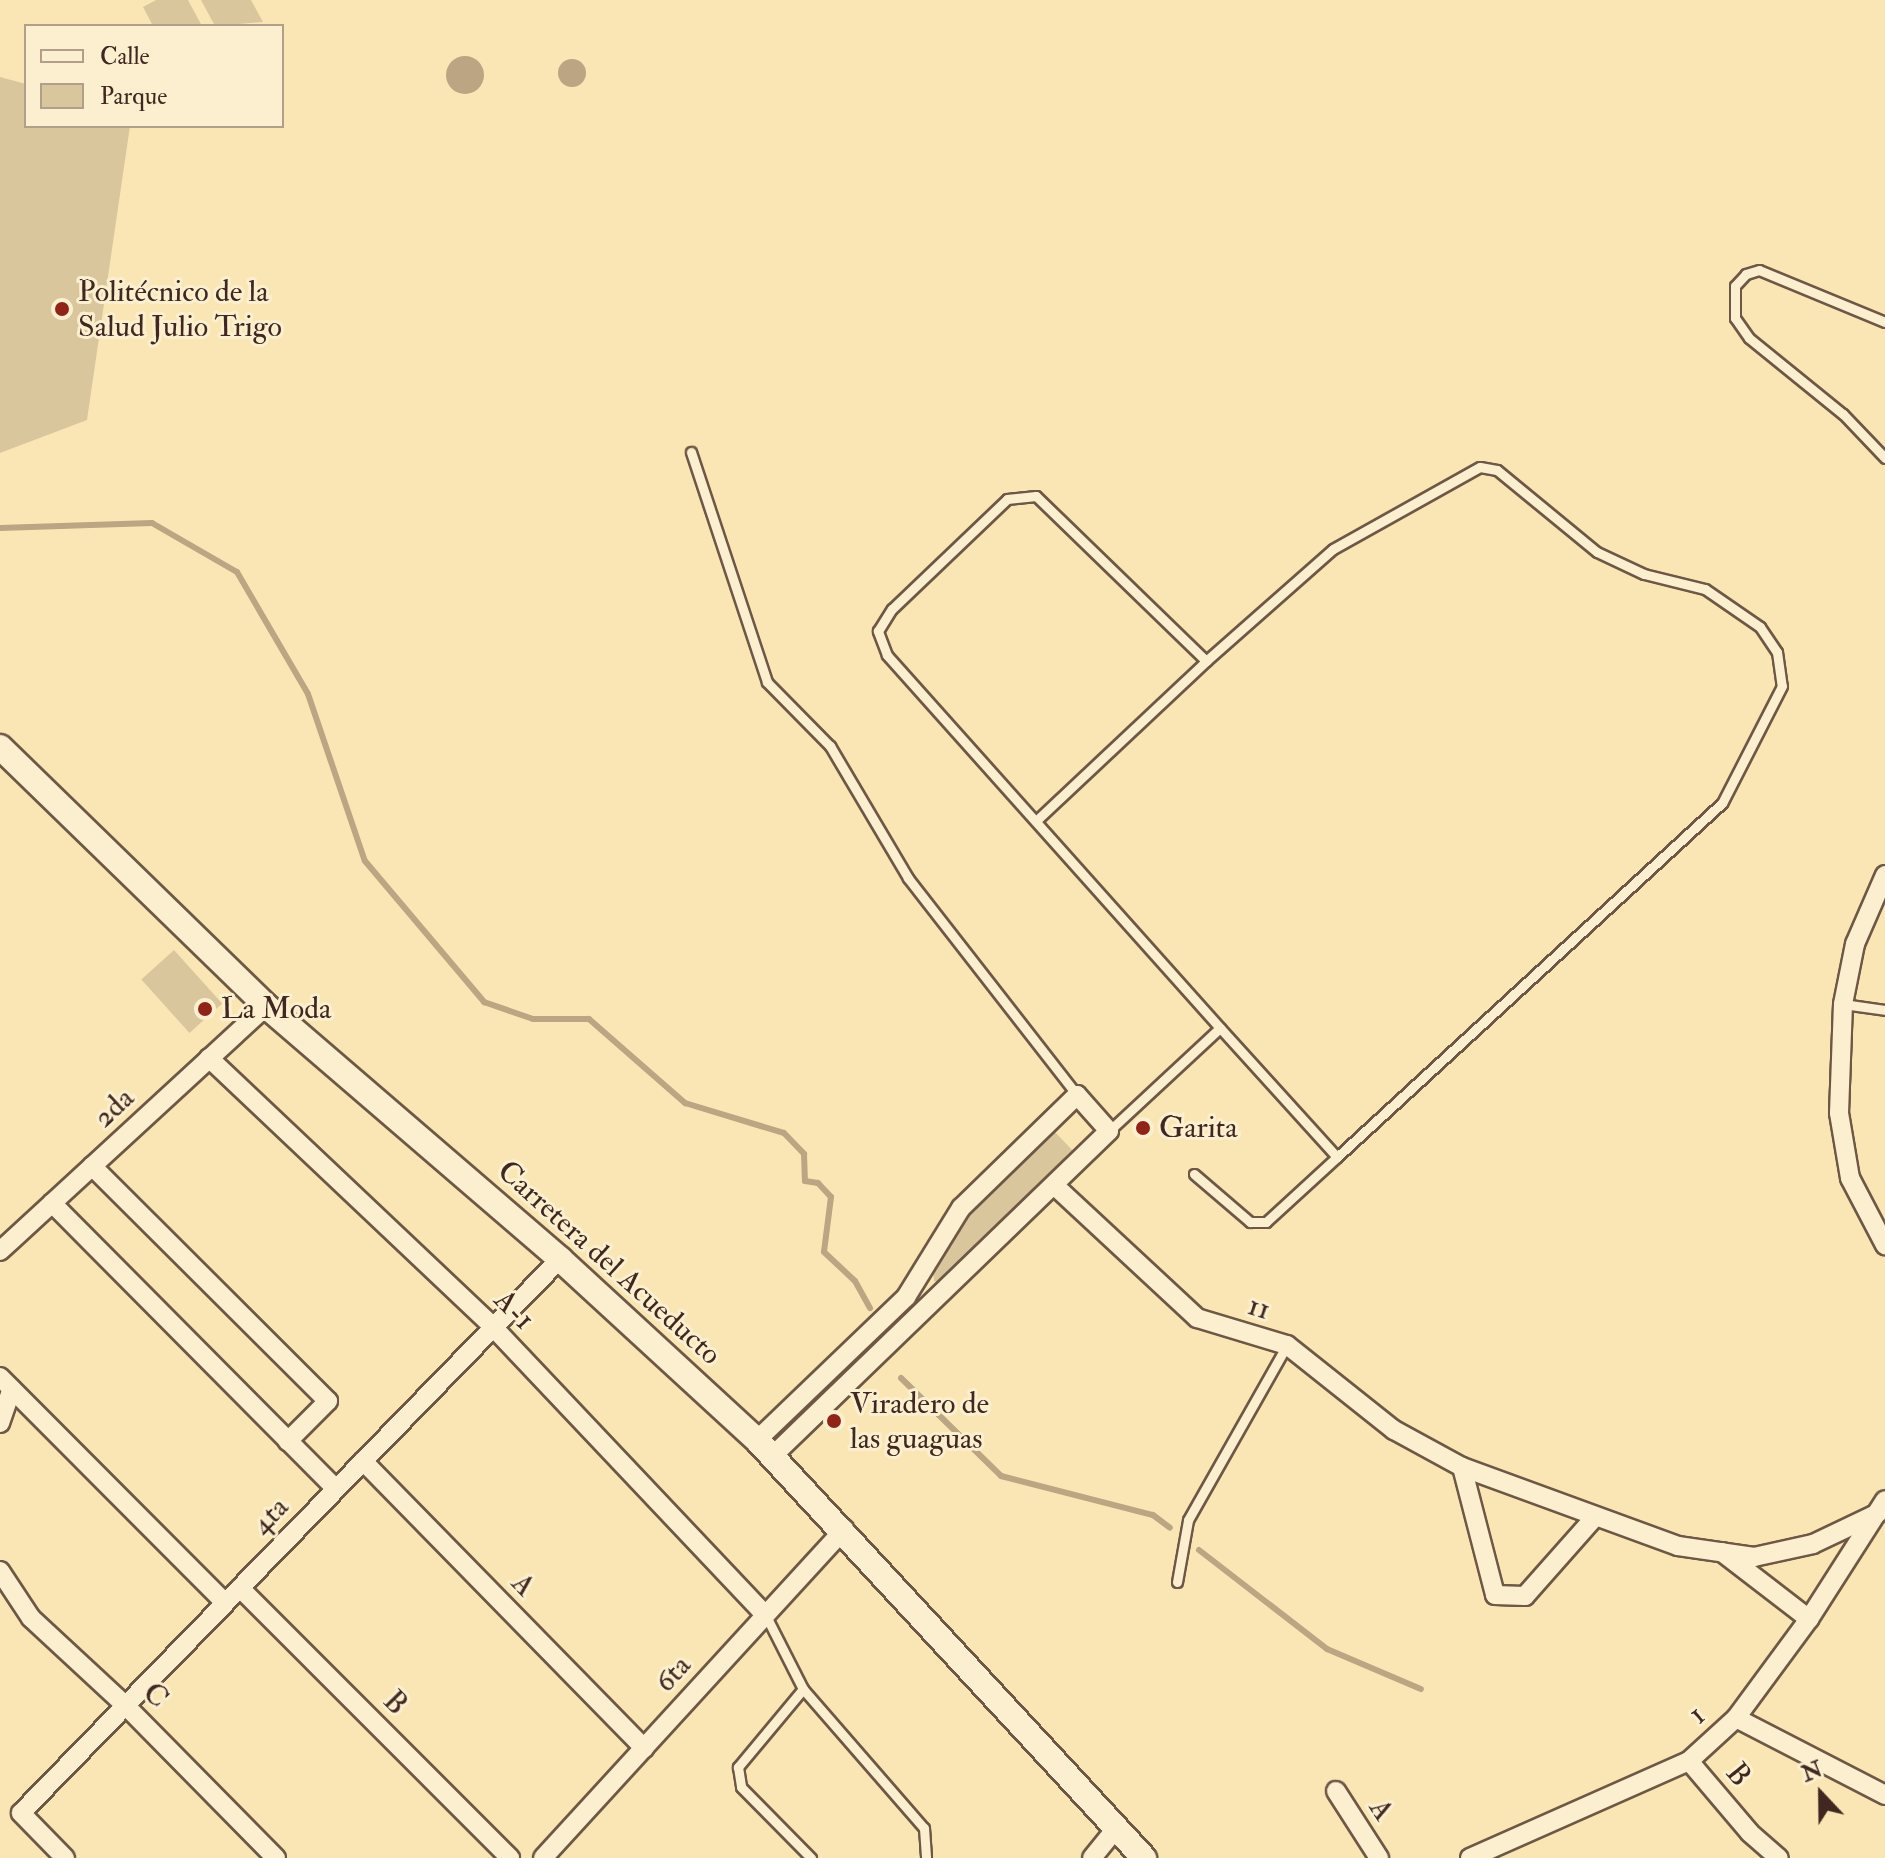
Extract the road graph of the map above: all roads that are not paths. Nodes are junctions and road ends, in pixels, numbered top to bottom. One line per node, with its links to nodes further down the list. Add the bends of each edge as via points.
1 (1885, 322): 3 (lane, via 1759,270 1735,286 1735,318 1749,338 1843,414)
2 (691, 452): 13 (lane, via 767,682 830,746 908,878)
3 (1885, 458)
4 (1206, 661): 6 (lane); 6 (lane, via 1036,496 1007,499 892,609 878,631 887,655); 15 (lane, via 1333,549 1480,467 1497,470 1597,552 1644,574 1705,589 1760,627 1777,652 1782,686 1722,803)
5 (0, 747): 9 (street, Carretera del Acueducto)
6 (1038, 819): 11 (lane)
7 (1885, 875): 8 (street, via 1855,944)
8 (1843, 1004): 10 (lane); 20 (street, via 1841,1126 1850,1178)
9 (266, 1006): 12 (street, 2da); 22 (street, Carretera del Acueducto)
10 (1885, 1010)
11 (1220, 1028): 14 (lane); 15 (lane)
12 (209, 1058): 16 (street, 2da); 23 (street, A-1)
13 (1077, 1095): 14 (street); 28 (street, via 961,1208 906,1297)
14 (1109, 1131): 18 (street)
15 (1337, 1157): 17 (lane, via 1266,1222 1250,1222)
16 (92, 1166): 19 (street, 2da); 27 (street, via 328,1401)
17 (1194, 1174)
18 (1055, 1186): 24 (street, 11, via 1197,1318); 28 (street)
19 (52, 1203): 21 (street, 2da); 27 (street)
20 (1885, 1242)
21 (0, 1251)
22 (560, 1259): 23 (street, 4ta); 28 (street, Carretera del Acueducto)
23 (493, 1327): 29 (street, 4ta); 40 (street, A-1)
24 (1287, 1345): 30 (street, 11, via 1394,1430); 37 (lane, via 1188,1520)
25 (6, 1383): 26 (street); 39 (street)
26 (0, 1423)
27 (288, 1441): 31 (street)
28 (765, 1448): 34 (street, Carretera del Acueducto)
29 (363, 1461): 31 (street, 4ta); 45 (street, A)
30 (1462, 1467): 33 (street, 11); 33 (street, via 1495,1595 1525,1596)
31 (336, 1489): 38 (street, 4ta)
32 (1882, 1507): 35 (street, 11, via 1813,1544 1754,1557); 41 (street, 1)
33 (1595, 1517): 35 (street, 11, via 1678,1546)
34 (844, 1529): 40 (street, 6ta); 49 (street, Carretera del Acueducto)
35 (1722, 1552): 41 (street, 11)
36 (0, 1571): 43 (street, C, via 31,1618)
37 (1177, 1582)
38 (240, 1588): 39 (street, 4ta); 52 (street, B)
39 (225, 1603): 43 (street, 4ta)
40 (765, 1615): 42 (lane); 45 (street, 6ta)
41 (1809, 1619): 44 (street, 1)
42 (803, 1689): 54 (lane, via 738,1767 741,1787); 55 (lane, via 924,1828)
43 (125, 1705): 50 (street, 4ta, via 21,1813); 51 (street, C)
44 (1736, 1718): 46 (street, 1); 48 (street)
45 (644, 1748): 53 (street, 6ta)
46 (1689, 1761): 59 (street, 1); 60 (street, B, via 1750,1833)
47 (1336, 1791): 58 (street, A)
48 (1885, 1795)
49 (1118, 1826): 56 (street); 57 (street, Carretera del Acueducto)
50 (65, 1858)
51 (276, 1858)
52 (510, 1858)
53 (543, 1858)
54 (811, 1858)
55 (926, 1858)
56 (1092, 1858)
57 (1144, 1858)
58 (1379, 1858)
59 (1470, 1858)
60 (1779, 1858)

